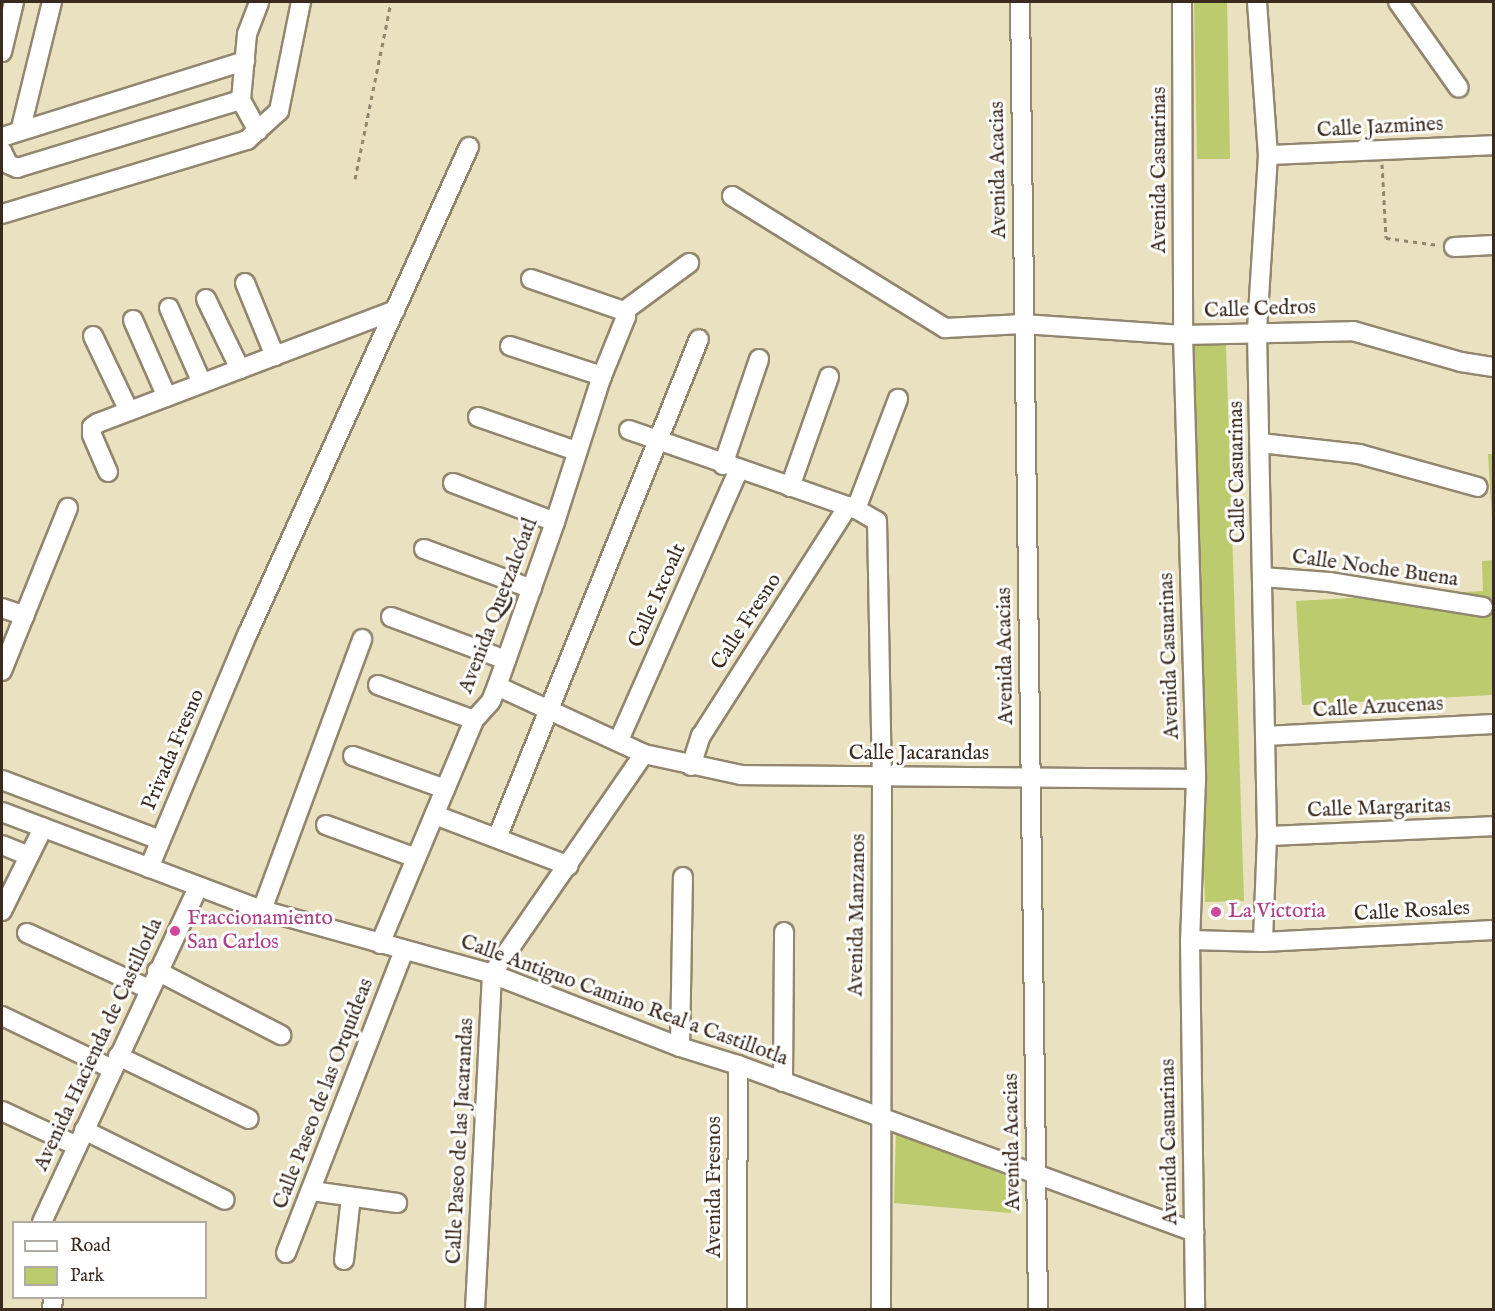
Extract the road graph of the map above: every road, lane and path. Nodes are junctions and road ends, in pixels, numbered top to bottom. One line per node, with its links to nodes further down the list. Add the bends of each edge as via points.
1 (14, 2): 10 (street)
2 (52, 2): 14 (street)
3 (260, 2): 11 (street, via 247,34)
4 (301, 2): 15 (street, via 279,111)
5 (391, 2): 22 (path)
6 (1020, 2): 35 (street, Avenida Acacias)
7 (1182, 2): 37 (street, Avenida Casuarinas)
8 (1257, 2): 21 (street, Calle Casuarinas)
9 (1398, 2): 12 (street)
10 (2, 52)
11 (245, 61): 13 (street); 14 (street)
12 (1458, 88)
13 (240, 100): 15 (street); 20 (street, via 17,168 8,164)
14 (21, 128): 16 (street)
15 (258, 131): 24 (street, via 247,140)
16 (2, 137)
17 (1494, 145): 19 (street, Calle Jazmines)
18 (469, 147): 32 (street, Privada Fresno)
19 (1382, 150): 21 (street, Calle Jazmines); 26 (path, via 1386,238)
20 (2, 151)
21 (1268, 155): 36 (street, Calle Casuarinas)
22 (356, 179)
23 (732, 196): 35 (street, Calle Cedros, via 939,326 958,330)
24 (2, 214)
25 (1494, 245): 26 (street)
26 (1454, 247)
27 (689, 263): 33 (street)
28 (531, 279): 33 (street)
29 (245, 283): 41 (street)
30 (206, 298): 44 (street)
31 (169, 308): 47 (street)
32 (395, 310): 41 (street); 96 (street, Privada Fresno)
33 (624, 311): 45 (street, Avenida Quetzalcóatl, via 626,317)
34 (133, 320): 48 (street)
35 (1023, 324): 37 (street, Calle Cedros); 84 (street, Avenida Acacias)
36 (1257, 332): 37 (street, Calle Cedros); 43 (street, Calle Cedros, via 1353,331 1461,362); 54 (street, Calle Casuarinas)
37 (1183, 335): 86 (street, Avenida Casuarinas)
38 (93, 336): 50 (street)
39 (699, 339): 53 (street)
40 (510, 346): 45 (street)
41 (275, 356): 44 (street)
42 (759, 359): 56 (street, Calle Ixcoalt)
43 (1494, 367)
44 (240, 369): 47 (street)
45 (602, 376): 55 (street, Avenida Quetzalcóatl)
46 (829, 377): 59 (street)
47 (202, 383): 48 (street)
48 (167, 397): 50 (street)
49 (898, 399): 62 (street, Calle Fresno)
50 (129, 411): 57 (street, via 92,427)
51 (478, 417): 55 (street)
52 (629, 430): 53 (street)
53 (659, 441): 56 (street); 76 (street)
54 (1260, 443): 60 (street, via 1359,454); 65 (street, Calle Casuarinas)
55 (576, 451): 63 (street, Avenida Quetzalcóatl)
56 (731, 468): 59 (street); 80 (street, Calle Ixcoalt)
57 (108, 472)
58 (453, 483): 63 (street)
59 (790, 487): 62 (street)
60 (1478, 487)
61 (69, 508): 69 (street)
62 (852, 508): 83 (street, Calle Fresno, via 701,736); 85 (street, Avenida Manzanos, via 877,521)
63 (555, 522): 66 (street, Avenida Quetzalcóatl)
64 (424, 549): 66 (street)
65 (1262, 578): 67 (street, Calle Noche Buena, via 1329,582); 79 (street, Calle Casuarinas)
66 (532, 589): 72 (street, Avenida Quetzalcóatl)
67 (1483, 607)
68 (2, 608): 69 (street)
69 (25, 616): 73 (street)
70 (392, 617): 72 (street)
71 (362, 639): 104 (street)
72 (506, 660): 75 (street, Avenida Quetzalcóatl)
73 (2, 671)
74 (378, 685): 77 (street)
75 (497, 686): 76 (street, Calle Jacarandas); 77 (street, Avenida Quetzalcóatl, via 491,701)
76 (551, 711): 80 (street, Calle Jacarandas); 95 (street)
77 (474, 720): 88 (street, Avenida Quetzalcóatl)
78 (1494, 724): 79 (street, Calle Azucenas)
79 (1265, 736): 94 (street, Calle Casuarinas)
80 (619, 740): 81 (street, Calle Jacarandas)
81 (644, 754): 83 (street, Calle Jacarandas); 100 (street)
82 (353, 756): 88 (street)
83 (691, 766): 85 (street, Calle Jacarandas, via 741,775)
84 (1030, 776): 85 (street, Calle Jacarandas); 86 (street, Calle Jacarandas); 126 (street, Avenida Acacias)
85 (882, 777): 123 (street, Avenida Manzanos)
86 (1196, 779): 109 (street, Avenida Casuarinas)
87 (2, 780): 96 (street)
88 (445, 789): 90 (street, Avenida Quetzalcóatl)
89 (2, 812): 93 (street, Calle Antiguo Camino Real a Castillotla)
90 (435, 814): 95 (street); 99 (street, Avenida Quetzalcóatl)
91 (326, 825): 99 (street)
92 (1494, 826): 94 (street, Calle Margaritas)
93 (43, 828): 98 (street); 101 (street, Calle Antiguo Camino Real a Castillotla)
94 (1267, 836): 110 (street, Calle Casuarinas)
95 (497, 838): 100 (street)
96 (160, 840): 101 (street, Privada Fresno)
97 (2, 845): 98 (street)
98 (27, 855): 105 (street)
99 (416, 858): 111 (street, Avenida Quetzalcóatl)
100 (569, 866): 114 (street)
101 (149, 868): 103 (street, Calle Antiguo Camino Real a Castillotla)
102 (683, 877): 118 (street)
103 (198, 888): 104 (street, Calle Antiguo Camino Real a Castillotla); 113 (street, Avenida Hacienda de Castillotla)
104 (262, 909): 111 (street, Calle Antiguo Camino Real a Castillotla)
105 (2, 911)
106 (1494, 930): 110 (street, Calle Rosales)
107 (784, 932): 121 (street)
108 (27, 933): 115 (street)
109 (1190, 939): 110 (street, Calle Rosales); 132 (street, Avenida Casuarinas)
110 (1263, 942)
111 (380, 944): 112 (street, Calle Antiguo Camino Real a Castillotla)
112 (404, 950): 114 (street, Calle Antiguo Camino Real a Castillotla); 127 (street, Calle Paseo de las Orquídeas)
113 (157, 971): 115 (street, Avenida Hacienda de Castillotla); 117 (street)
114 (492, 974): 118 (street, Calle Antiguo Camino Real a Castillotla); 135 (street, Calle Paseo de las Jacarandas)
115 (149, 989): 119 (street, Avenida Hacienda de Castillotla)
116 (2, 1016): 119 (street)
117 (281, 1035)
118 (680, 1047): 120 (street, Calle Antiguo Camino Real a Castillotla)
119 (115, 1063): 124 (street); 125 (street, Avenida Hacienda de Castillotla)
120 (738, 1065): 121 (street, Calle Antiguo Camino Real a Castillotla); 136 (street, Avenida Fresnos)
121 (783, 1082): 123 (street, Calle Antiguo Camino Real a Castillotla)
122 (2, 1111): 125 (street)
123 (879, 1117): 126 (street, Calle Antiguo Camino Real a Castillotla); 137 (street, Avenida Manzanos)
124 (249, 1119)
125 (80, 1138): 129 (street); 131 (street, Avenida Hacienda de Castillotla)
126 (1035, 1172): 132 (street, Calle Antiguo Camino Real a Castillotla); 138 (street, Avenida Acacias)
127 (312, 1191): 128 (street); 133 (street, Calle Paseo de las Orquídeas)
128 (351, 1197): 130 (street); 134 (street)
129 (225, 1200)
130 (397, 1203)
131 (42, 1221)
132 (1194, 1232): 139 (street, Avenida Casuarinas)
133 (286, 1253)
134 (344, 1260)
135 (475, 1310)
136 (737, 1310)
137 (881, 1310)
138 (1038, 1310)
139 (1195, 1310)

